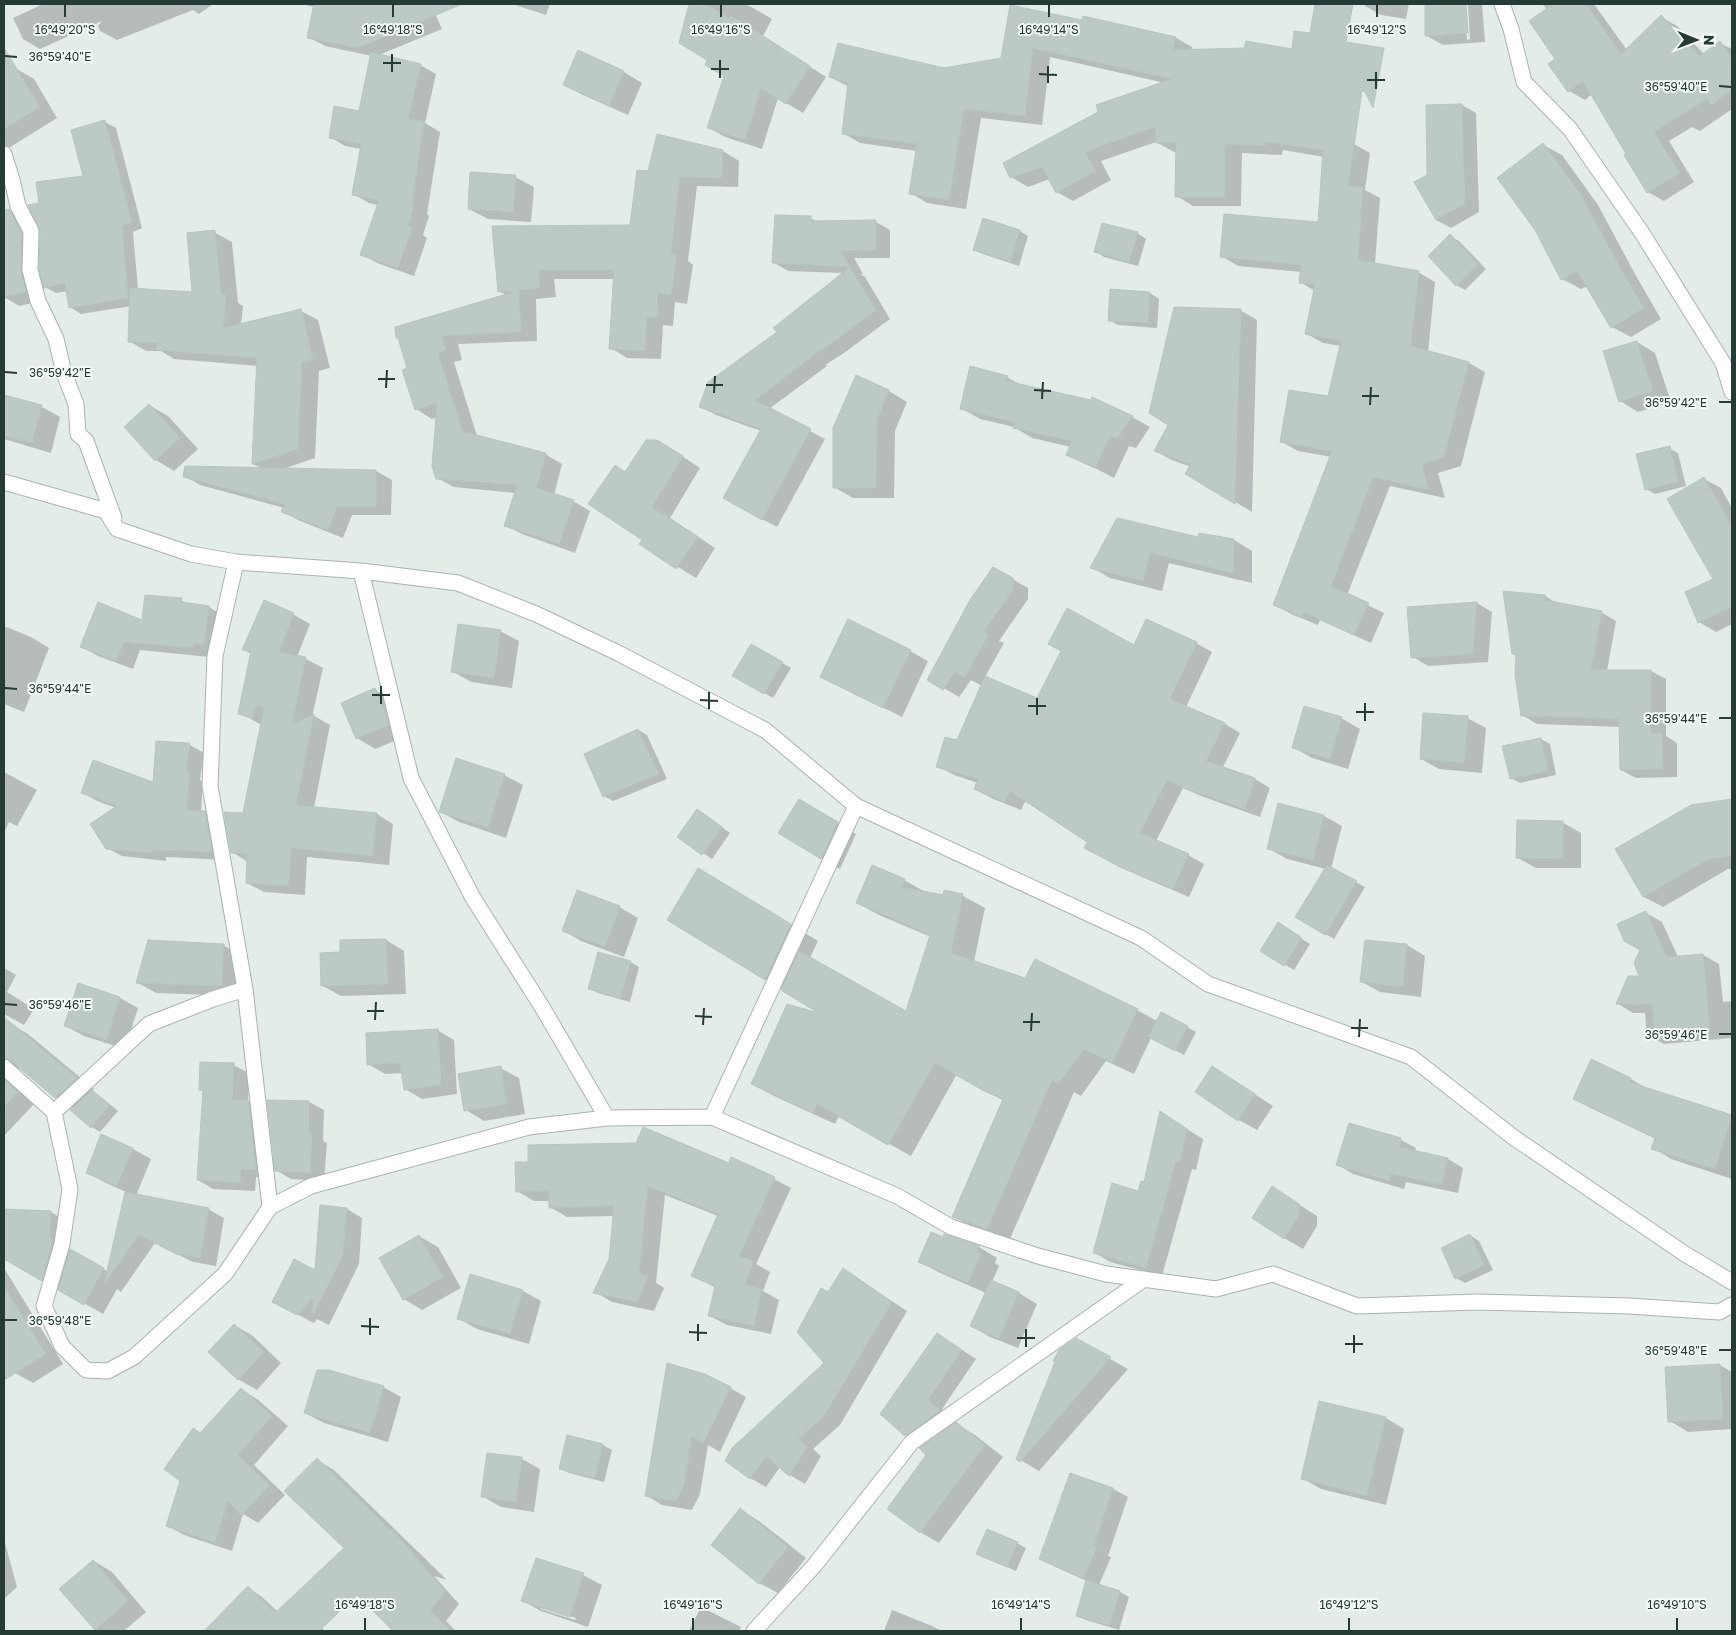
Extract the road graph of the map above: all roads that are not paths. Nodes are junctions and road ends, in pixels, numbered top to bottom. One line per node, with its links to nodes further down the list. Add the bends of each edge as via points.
1 (1502, 4): 3 (street, via 1524,82 1570,129 1642,233 1723,363)
2 (4, 154): 5 (street, via 18,206 31,231 30,270 76,404 78,434 86,441)
3 (1732, 392)
4 (4, 482): 5 (street, via 106,511)
5 (117, 529): 6 (street, via 191,554)
6 (236, 562): 7 (street); 9 (street, via 215,656 210,786)
7 (361, 571): 8 (street, via 458,583 570,630 765,730); 13 (street, via 411,778 473,898)
8 (856, 806): 12 (street); 16 (street, via 1141,938 1208,984 1411,1057 1513,1137 1685,1254)
9 (245, 988): 11 (street, via 149,1024); 14 (street)
10 (4, 1067): 11 (street)
11 (54, 1112): 14 (street, via 70,1188 62,1244 44,1306 62,1346 86,1370 108,1371 134,1357 225,1274)
12 (712, 1117): 13 (street); 15 (street, via 897,1196 951,1227 1038,1256 1106,1274)
13 (607, 1118): 14 (street, via 529,1126 311,1186)
14 (270, 1207)
15 (1144, 1280): 17 (street, via 1216,1289 1273,1274 1357,1306 1478,1302 1719,1312); 18 (street, via 912,1442 814,1566)
16 (1732, 1282)
17 (1732, 1305)
18 (754, 1631)

